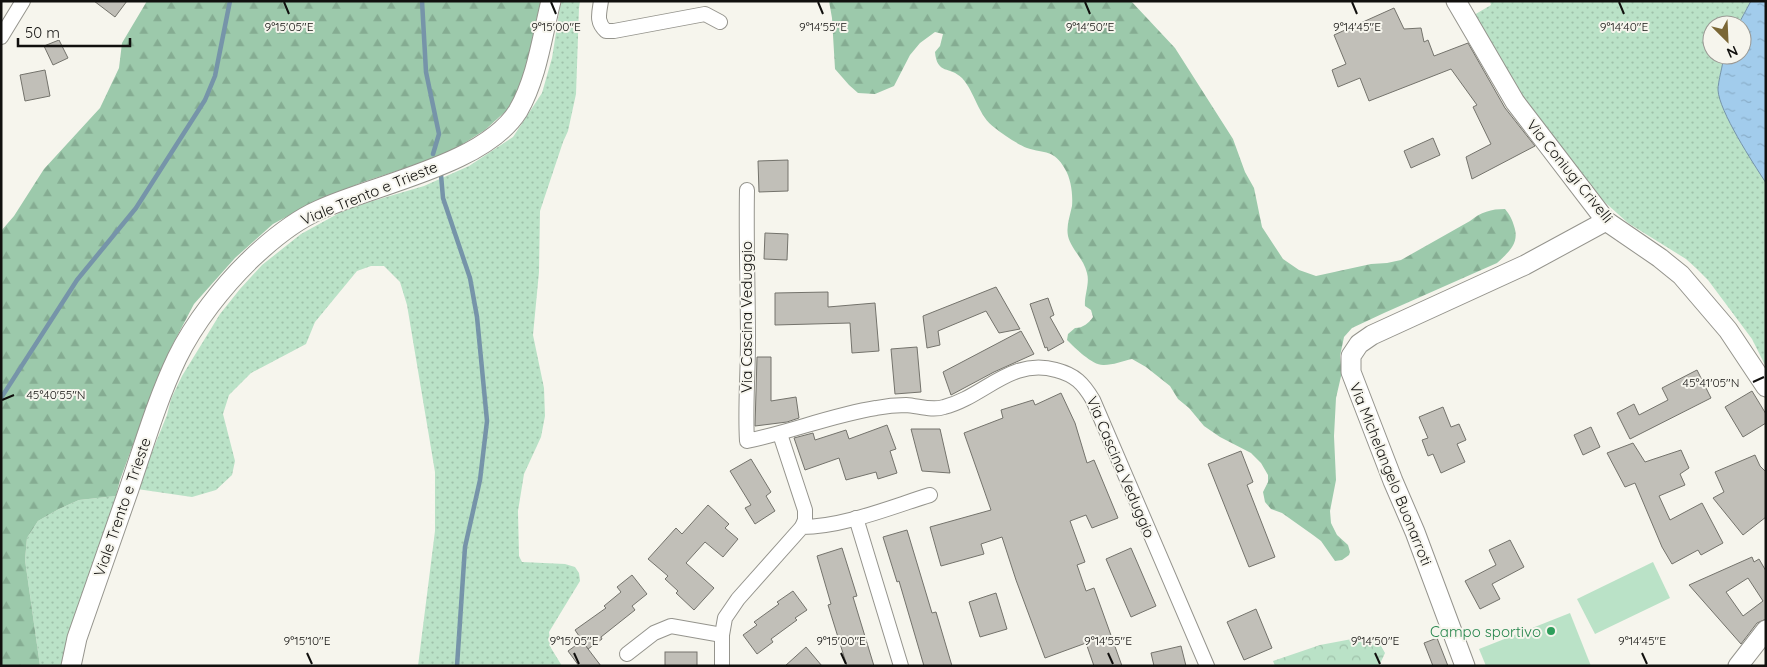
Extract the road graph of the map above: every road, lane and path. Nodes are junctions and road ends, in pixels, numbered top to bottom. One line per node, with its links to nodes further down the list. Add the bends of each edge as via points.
1 (23, 1): 6 (street)
2 (551, 1): 17 (street, Viale Trento e Trieste, via 532,81 509,123 480,146 461,155 319,210 293,224 250,260 200,319 178,356 152,421 77,638)
3 (601, 1): 5 (street, via 598,17 606,31 705,14)
4 (1456, 1): 8 (street, Via Coniugi Crivelli, via 1515,102)
5 (720, 22)
6 (1, 37)
7 (747, 190): 10 (street, Via Cascina Veduggio, via 747,441)
8 (1606, 222): 9 (street, Via Coniugi Crivelli, via 1681,275 1722,322); 21 (street, Via Michelangelo Buonarroti, via 1525,264 1372,335 1358,344 1351,356 1353,379)
9 (1766, 387)
10 (780, 434): 13 (street, via 804,510); 20 (street, Via Cascina Veduggio, via 876,408 908,405 942,408 1025,368 1043,366 1074,376 1092,400)
11 (930, 496): 12 (street)
12 (856, 518): 13 (street); 19 (street)
13 (802, 528): 15 (street, via 738,599 725,618)
14 (1766, 630): 22 (street)
15 (722, 636): 16 (street, via 671,626 654,633); 18 (street)
16 (627, 654)
17 (71, 666)
18 (722, 666)
19 (900, 666)
20 (1207, 666)
21 (1466, 666)
22 (1738, 666)

